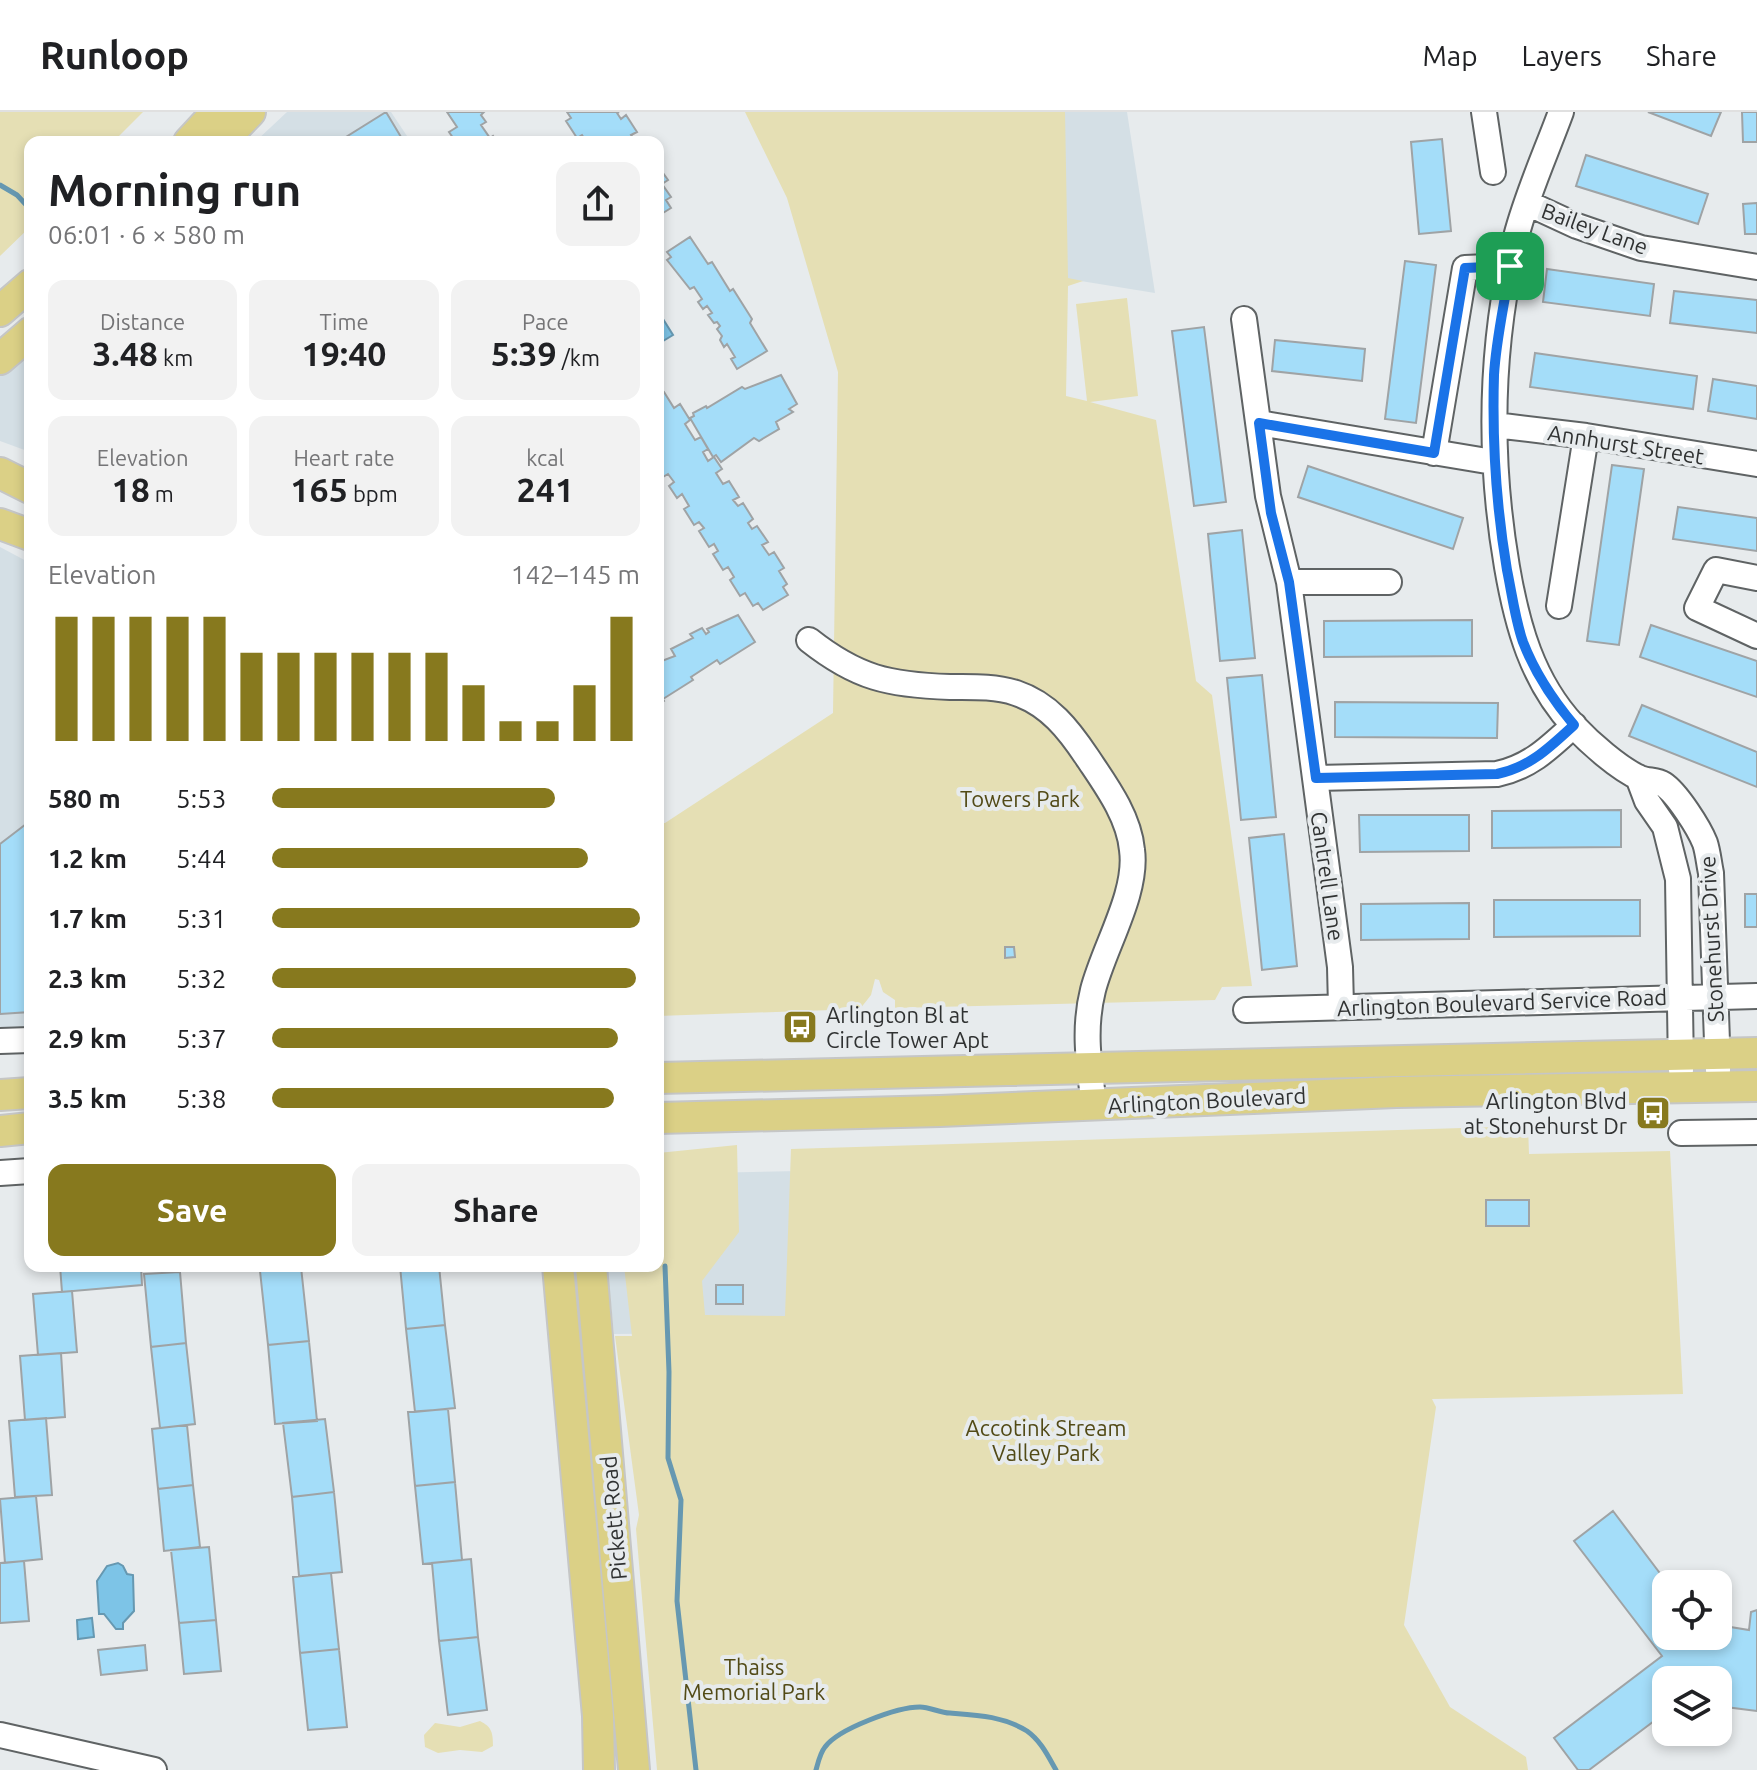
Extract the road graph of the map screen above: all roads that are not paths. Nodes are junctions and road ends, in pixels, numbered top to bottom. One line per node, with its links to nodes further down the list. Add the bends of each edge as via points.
1 (217, 112): 5 (main road)
2 (250, 112): 6 (main road)
3 (1484, 112): 7 (street)
4 (1561, 112): 8 (street, Stonehurst Drive)
5 (195, 136)
6 (227, 136)
7 (1493, 172)
8 (1527, 203): 9 (street, Stonehurst Drive); 10 (street, Bailey Lane, via 1641,248)
9 (1510, 266): 17 (street, Stonehurst Drive, via 1494,374); 19 (street, via 1465,268)
10 (1757, 267)
11 (24, 290): 12 (main road)
12 (0, 311)
13 (1244, 319): 16 (street, Cantrell Lane)
14 (24, 338): 15 (main road)
15 (0, 359)
16 (1259, 423): 19 (street); 29 (street, Cantrell Lane, via 1271,513)
17 (1495, 425): 18 (street, Annhurst Street); 20 (street, Stonehurst Drive)
18 (1586, 436): 21 (street, Annhurst Street); 31 (street)
19 (1434, 453): 20 (street)
20 (1493, 462): 34 (street, Stonehurst Drive, via 1502,542 1523,641 1542,682)
21 (1757, 464)
22 (0, 473): 24 (main road)
23 (0, 483): 25 (main road)
24 (24, 485)
25 (24, 493)
26 (0, 524): 27 (main road)
27 (24, 533)
28 (1757, 578): 32 (street, via 1716,570 1697,608)
29 (1289, 582): 30 (street); 36 (street, Cantrell Lane)
30 (1389, 582)
31 (1559, 606)
32 (1757, 636)
33 (809, 640): 47 (street, via 850,668 889,683 995,688 1022,695 1063,724 1104,782 1129,834 1133,869 1094,988 1086,1043)
34 (1574, 725): 35 (street, Stonehurst Drive); 36 (street, via 1535,760 1497,774)
35 (1638, 777): 37 (street, Stonehurst Drive, via 1663,784 1705,845 1711,873); 39 (street, Stonehurst Drive, via 1665,827 1678,879)
36 (1316, 778): 40 (street, Cantrell Lane)
37 (1715, 996): 38 (street, Arlington Boulevard Service Road); 39 (street, Arlington Boulevard Service Road); 44 (street, Stonehurst Drive)
38 (1757, 996)
39 (1678, 997): 40 (street, Arlington Boulevard Service Road); 46 (street, Stonehurst Drive)
40 (1341, 1007): 41 (street, Arlington Boulevard Service Road)
41 (1246, 1010)
42 (24, 1040): 43 (street)
43 (0, 1041)
44 (1718, 1052): 45 (main road, Arlington Boulevard); 46 (main road, Arlington Boulevard); 49 (street, Stonehurst Drive)
45 (1757, 1053)
46 (1680, 1054): 47 (main road, Arlington Boulevard); 51 (street, Stonehurst Drive)
47 (1089, 1067): 48 (main road, Arlington Boulevard); 54 (street)
48 (664, 1078)
49 (1718, 1086): 50 (main road, Arlington Boulevard); 51 (main road, Arlington Boulevard)
50 (1757, 1086)
51 (1681, 1087): 54 (main road, Arlington Boulevard)
52 (24, 1093): 53 (main road)
53 (0, 1095)
54 (1094, 1105): 55 (main road, Arlington Boulevard)
55 (664, 1118)
56 (24, 1129): 57 (main road)
57 (0, 1131)
58 (1757, 1132): 59 (street)
59 (1681, 1133)
60 (24, 1171): 61 (street)
61 (0, 1173)
62 (559, 1272): 66 (main road, Pickett Road)
63 (592, 1272): 67 (main road, Pickett Road)
64 (0, 1735): 65 (street)
65 (154, 1770)
66 (599, 1770)
67 (634, 1770)

